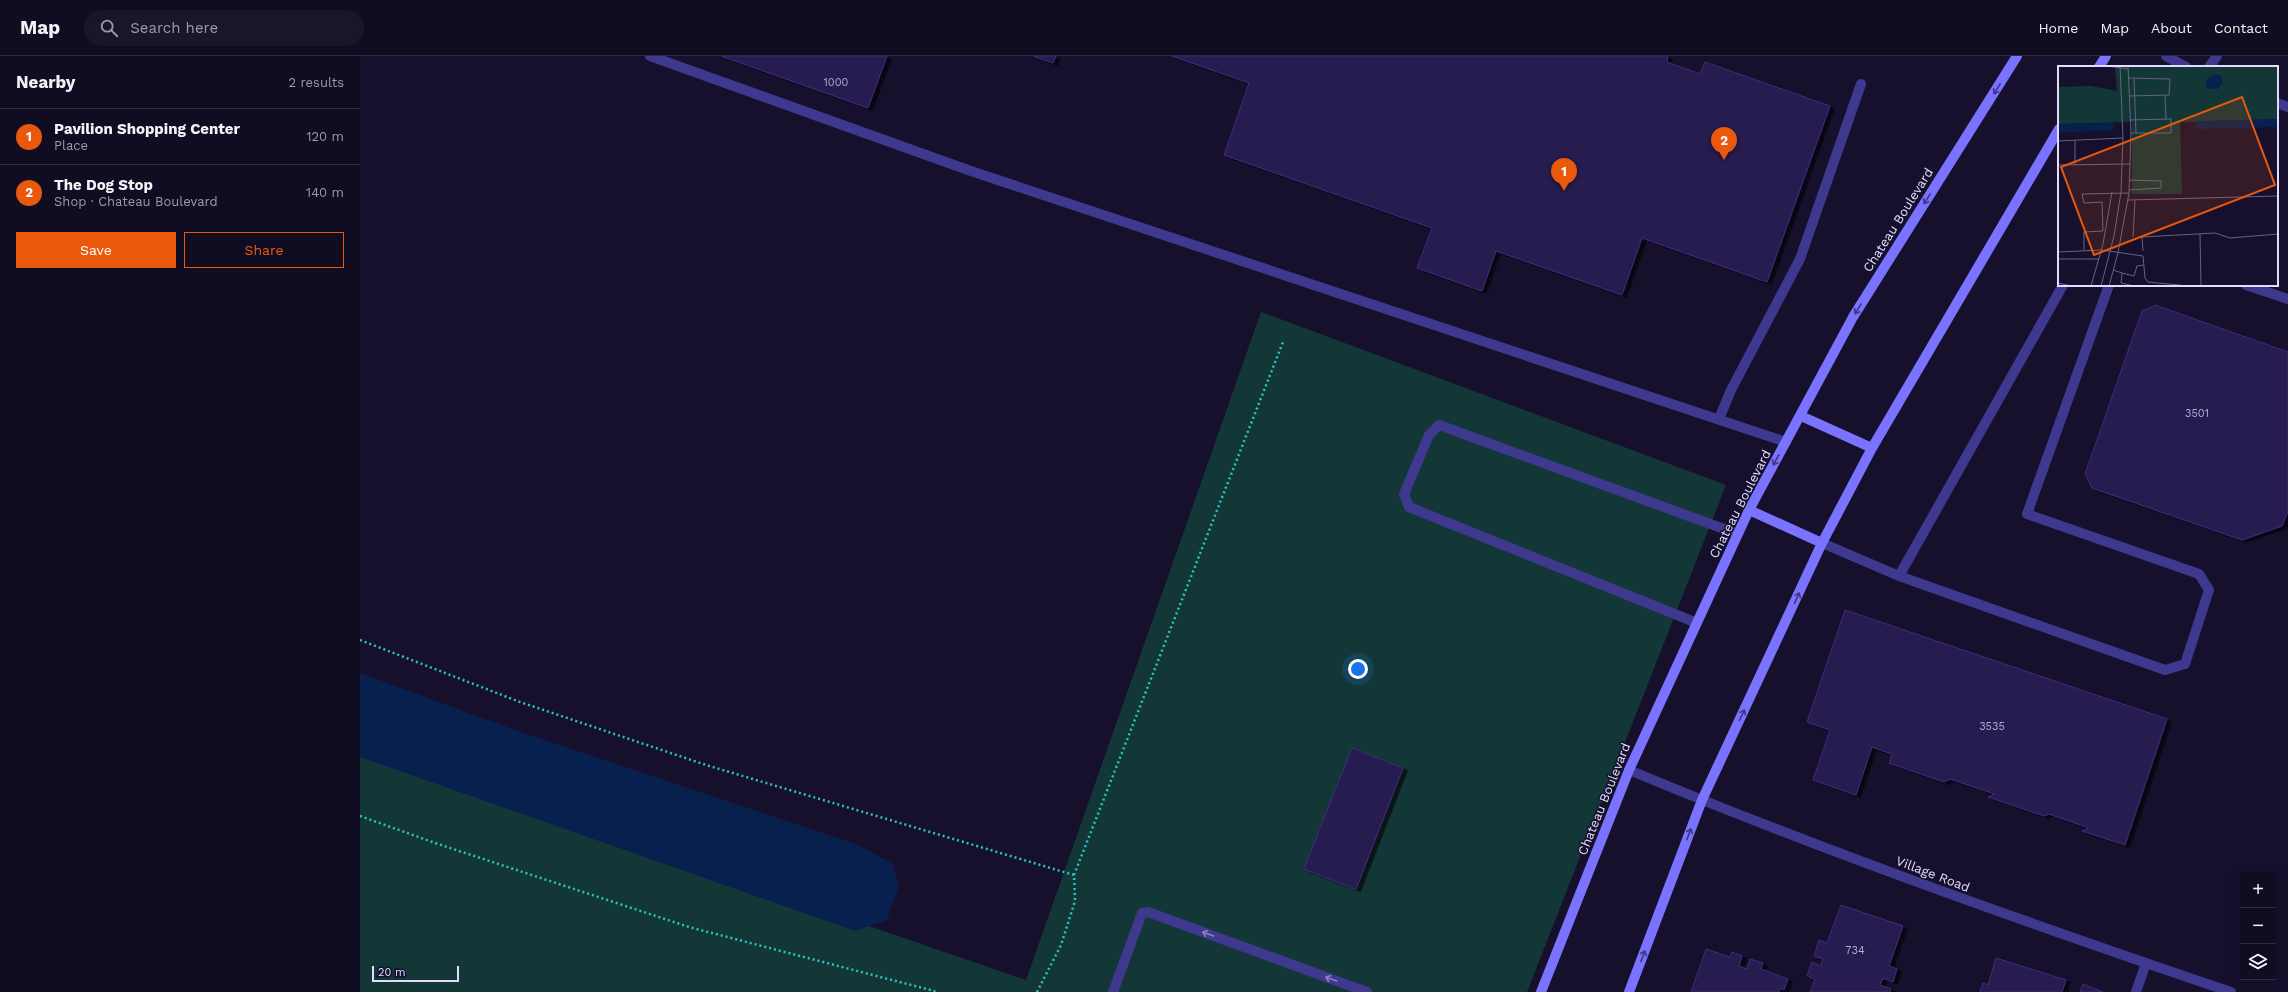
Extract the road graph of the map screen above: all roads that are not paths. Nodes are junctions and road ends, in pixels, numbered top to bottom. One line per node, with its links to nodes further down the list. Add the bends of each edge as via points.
1 (650, 56): 18 (street, via 968,170)
2 (2018, 56): 17 (street, Chateau Boulevard, one-way to 17, via 1853,317)
3 (2106, 56): 6 (street)
4 (2166, 56): 7 (street)
5 (2217, 56): 8 (street)
6 (2100, 66)
7 (2184, 66)
8 (2210, 66)
9 (1861, 84): 18 (street, via 1800,259 1731,390)
10 (2278, 103): 11 (street)
11 (2288, 107)
12 (2058, 132): 20 (street)
13 (2062, 286): 24 (street)
14 (2109, 286): 24 (street, via 2026,514 2199,574 2209,590 2185,664 2165,670)
15 (2249, 286): 16 (street)
16 (2288, 299)
17 (1801, 416): 19 (street, Chateau Boulevard); 20 (street)
18 (1719, 419): 19 (street)
19 (1786, 442): 21 (street, Chateau Boulevard, one-way to 21)
20 (1872, 448): 23 (street)
21 (1749, 510): 22 (street, Chateau Boulevard); 23 (street)
22 (1738, 534): 25 (street, Chateau Boulevard); 25 (street, via 1439,425 1429,435 1404,494 1409,507)
23 (1822, 543): 24 (street); 27 (street, one-way to 23)
24 (1899, 576)
25 (1697, 623): 26 (street, Chateau Boulevard)
26 (1629, 770): 27 (street, Village Road); 31 (street, Chateau Boulevard)
27 (1702, 800): 28 (street, Village Road, via 1989,909); 32 (street, one-way to 27)
28 (2146, 963): 33 (street); 34 (street, Village Road)
29 (1112, 992): 30 (street, one-way to 29, via 1148,912 1142,913)
30 (1367, 992)
31 (1541, 992)
32 (1629, 992)
33 (2136, 992)
34 (2231, 992)

